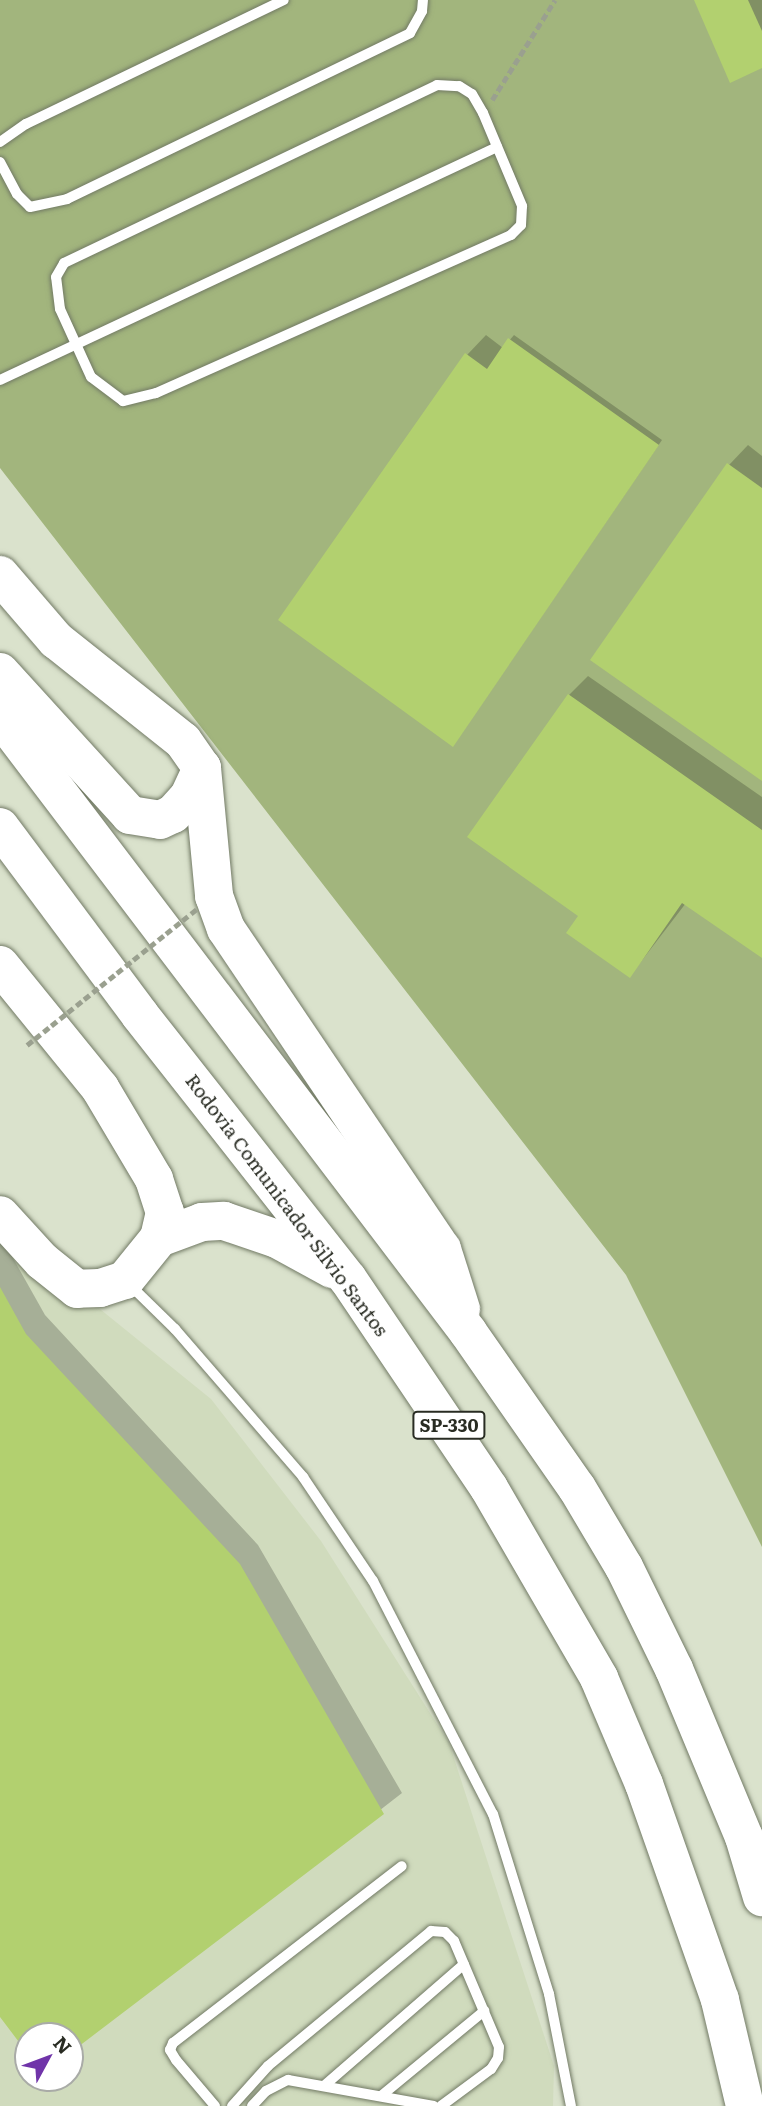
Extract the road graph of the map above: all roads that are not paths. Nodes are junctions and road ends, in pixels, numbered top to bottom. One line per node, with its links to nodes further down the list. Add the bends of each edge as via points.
1 (284, 0): 3 (lane)
2 (423, 0): 5 (lane, via 410,33 120,176 36,209 17,194)
3 (0, 142)
4 (497, 147): 6 (lane); 6 (lane, via 522,206 521,225 511,235 133,400 109,395 91,377); 6 (lane, via 472,94 458,86 437,85 85,249 64,263 56,277 60,309)
5 (0, 162)
6 (77, 344): 7 (lane)
7 (0, 380)
8 (0, 575): 11 (highway, via 56,640 183,741)
9 (0, 672): 11 (highway, via 130,815 160,820 173,814 190,796)
10 (0, 716): 18 (highway)
11 (202, 768): 18 (highway, via 214,895 226,929 442,1249)
12 (0, 827): 16 (highway, Rodovia Comunicador Silvio Santos / SP-330, via 140,1015)
13 (0, 965): 15 (highway, via 100,1088 153,1179 165,1212)
14 (0, 1215): 17 (highway, via 42,1261 77,1289)
15 (159, 1238): 16 (highway, via 202,1222 247,1226); 17 (highway)
16 (348, 1279): 31 (highway, Rodovia Comunicador Silvio Santos / SP-330, via 489,1488 599,1678 682,1881 720,2000)
17 (125, 1280): 30 (lane, via 175,1329 303,1477 373,1581 493,1814 550,1994)
18 (468, 1332): 20 (highway, via 578,1488 624,1567 679,1681 744,1837)
19 (402, 1866): 25 (lane, via 173,2043 170,2050 176,2060)
20 (762, 1897)
21 (464, 1964): 22 (lane); 23 (lane); 26 (lane, via 454,1941 445,1932 431,1931 268,2066)
22 (484, 2011): 24 (lane); 29 (lane, via 499,2047 498,2058 491,2069)
23 (325, 2085): 24 (lane); 27 (lane, via 288,2080)
24 (381, 2096): 28 (lane)
25 (215, 2106)
26 (232, 2106)
27 (252, 2106)
28 (434, 2106)
29 (441, 2106)
30 (571, 2106)
31 (745, 2106)

